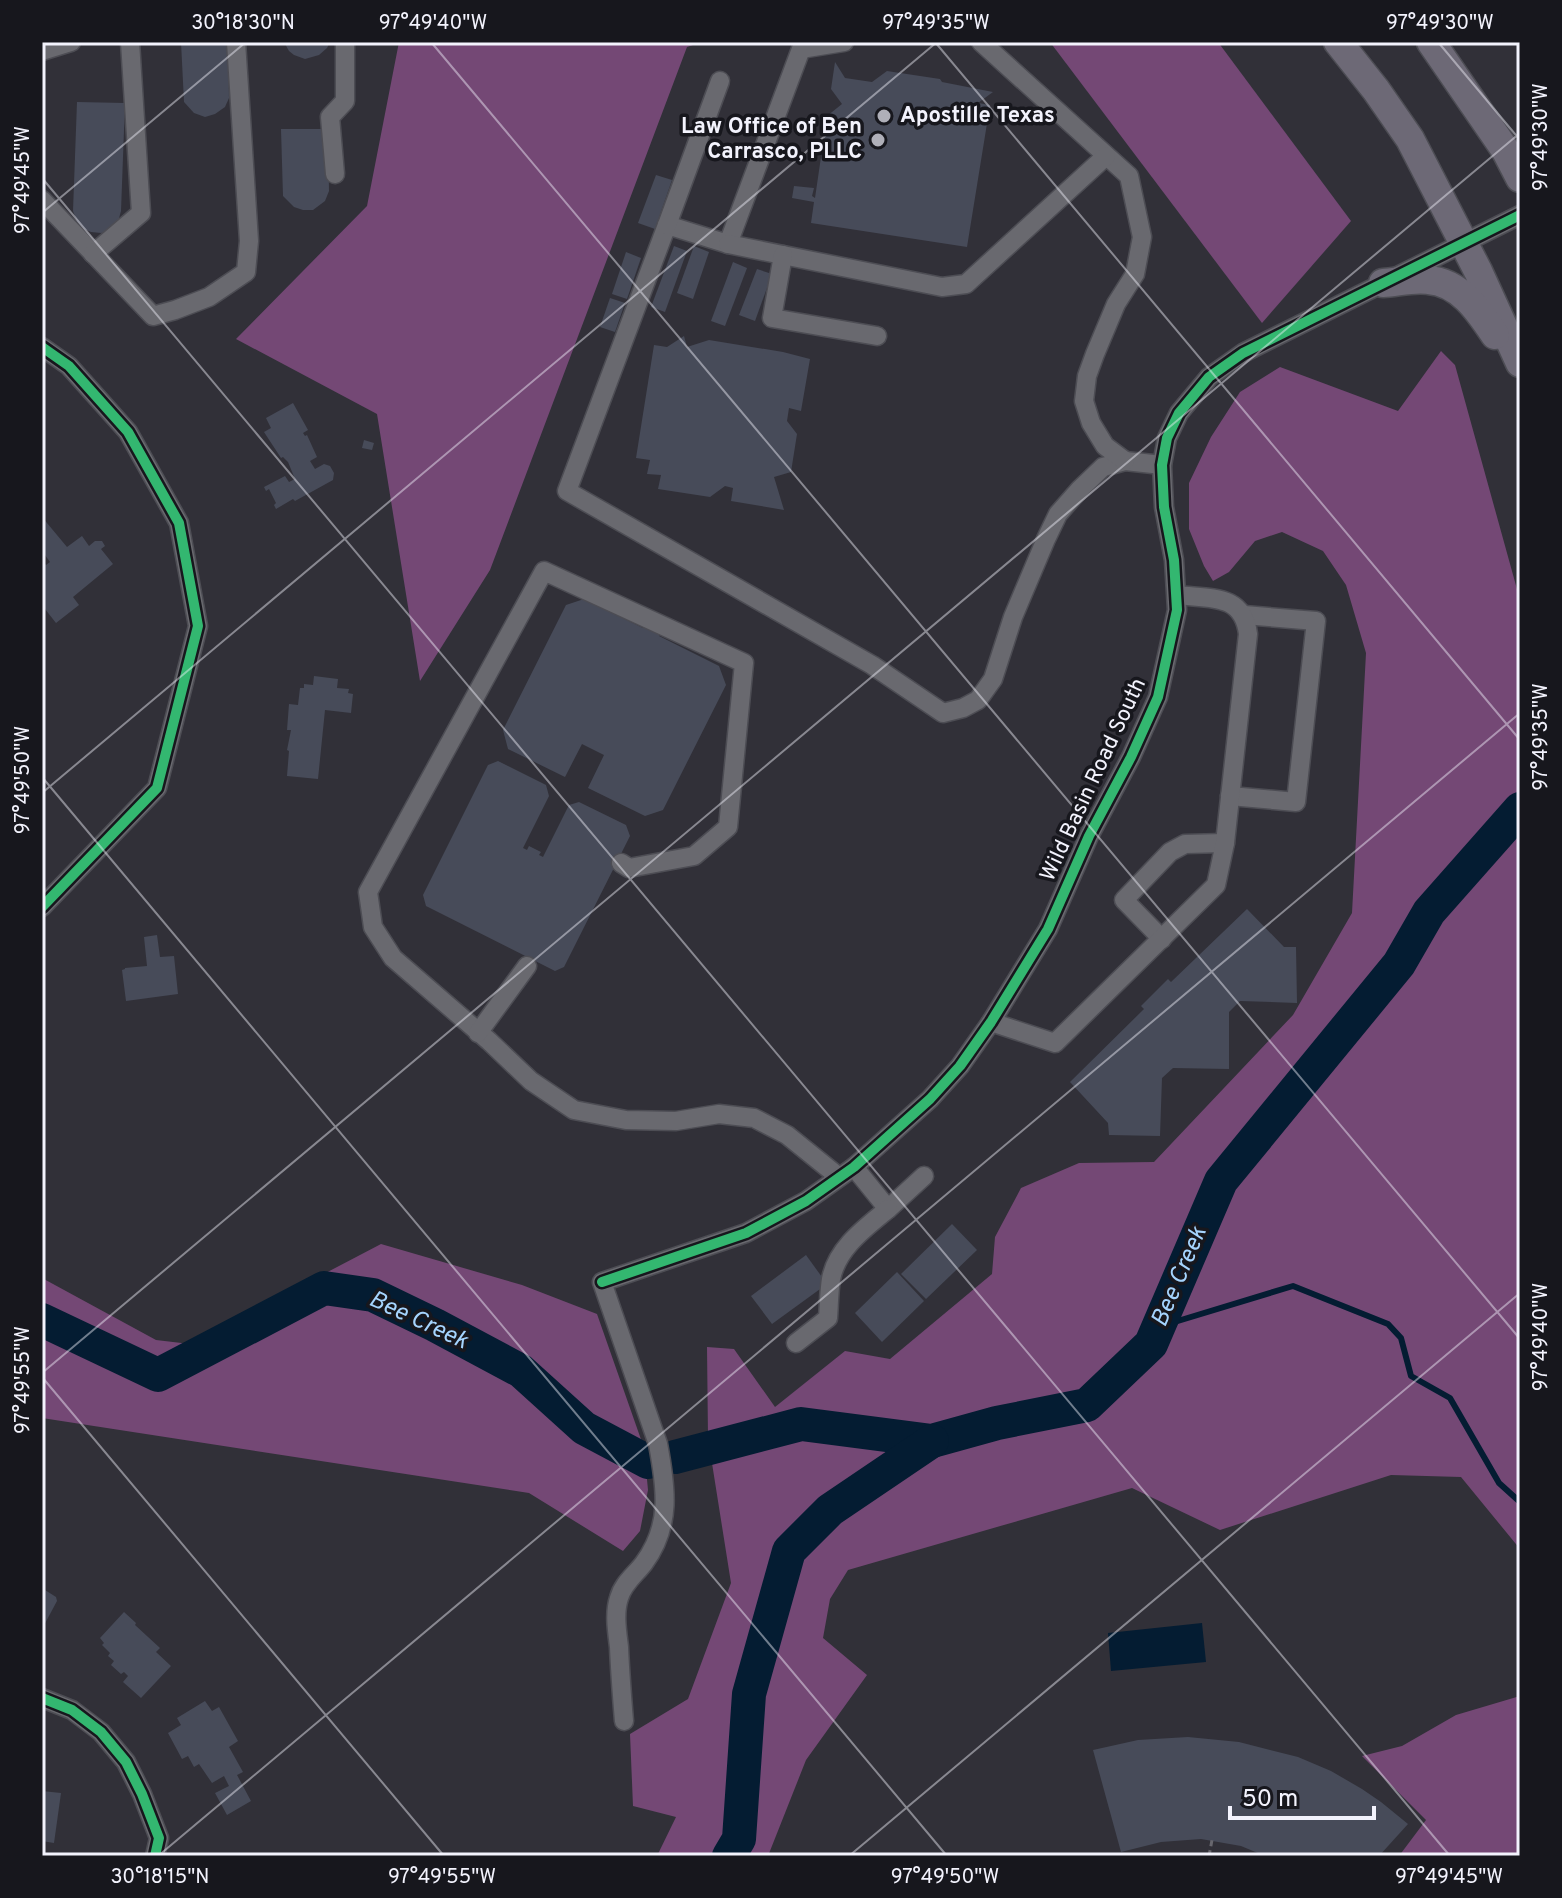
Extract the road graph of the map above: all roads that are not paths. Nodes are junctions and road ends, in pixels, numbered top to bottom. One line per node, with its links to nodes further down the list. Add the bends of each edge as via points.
1 (71, 42): 9 (street)
2 (130, 42): 19 (street, via 141,213)
3 (236, 42): 19 (street, via 249,241 246,272 209,297 153,316)
4 (345, 42): 12 (street, via 345,101 330,117)
5 (844, 42): 17 (street, via 801,49)
6 (981, 42): 11 (street)
7 (1338, 42): 18 (highway, via 1410,139)
8 (1431, 42): 13 (highway)
9 (42, 51)
10 (720, 81): 16 (street)
11 (1106, 156): 20 (street, via 966,284 942,287); 26 (street, via 1129,176 1142,237 1135,274 1095,354 1084,401 1105,446)
12 (335, 174)
13 (1520, 178)
14 (42, 200): 19 (street)
15 (1520, 215): 18 (street, Wild Basin Road South)
16 (667, 225): 17 (street); 26 (street, via 567,491 872,665 943,713 978,700 993,679 1017,606 1058,514 1103,467)
17 (728, 244): 20 (street)
18 (1464, 244): 21 (street, Wild Basin Road South); 24 (highway)
19 (93, 254)
20 (783, 255): 22 (street, via 772,318)
21 (1383, 283): 25 (highway, via 1430,280 1457,290 1481,314); 27 (street, Wild Basin Road South, via 1243,353 1209,377 1179,413)
22 (877, 336)
23 (42, 347): 33 (street, via 69,366 128,432 179,523 198,626 157,788)
24 (1520, 363)
25 (1520, 374)
26 (1125, 461): 27 (street)
27 (1162, 465): 28 (street, Wild Basin Road South)
28 (1177, 595): 29 (street, via 1229,601); 36 (street, Wild Basin Road South, via 1158,697 1048,929)
29 (1244, 615): 30 (street, via 1248,634); 30 (street, via 1316,621 1296,802)
30 (1230, 796): 31 (street)
31 (1225, 843): 34 (street, via 1216,885); 34 (street, via 1185,844 1170,852 1124,900)
32 (621, 863): 37 (street, via 629,868 694,856 728,827 744,663 544,571 368,892 373,927 393,958)
33 (42, 907)
34 (1162, 939): 36 (street, via 1055,1043)
35 (527, 966): 37 (street)
36 (991, 1022): 38 (street, Wild Basin Road South, via 930,1099)
37 (478, 1033): 38 (street, via 531,1081 574,1110 626,1120 676,1121 719,1114 754,1118)
38 (847, 1172): 40 (street); 43 (street, Wild Basin Road South, via 746,1233 602,1282 658,1444 665,1500 655,1544 618,1599)
39 (924, 1176): 40 (street)
40 (888, 1209): 41 (street, via 839,1256 831,1278 828,1318)
41 (796, 1343)
42 (42, 1698): 44 (street, via 72,1710 101,1732 126,1762 159,1838)
43 (624, 1721)
44 (155, 1856)

